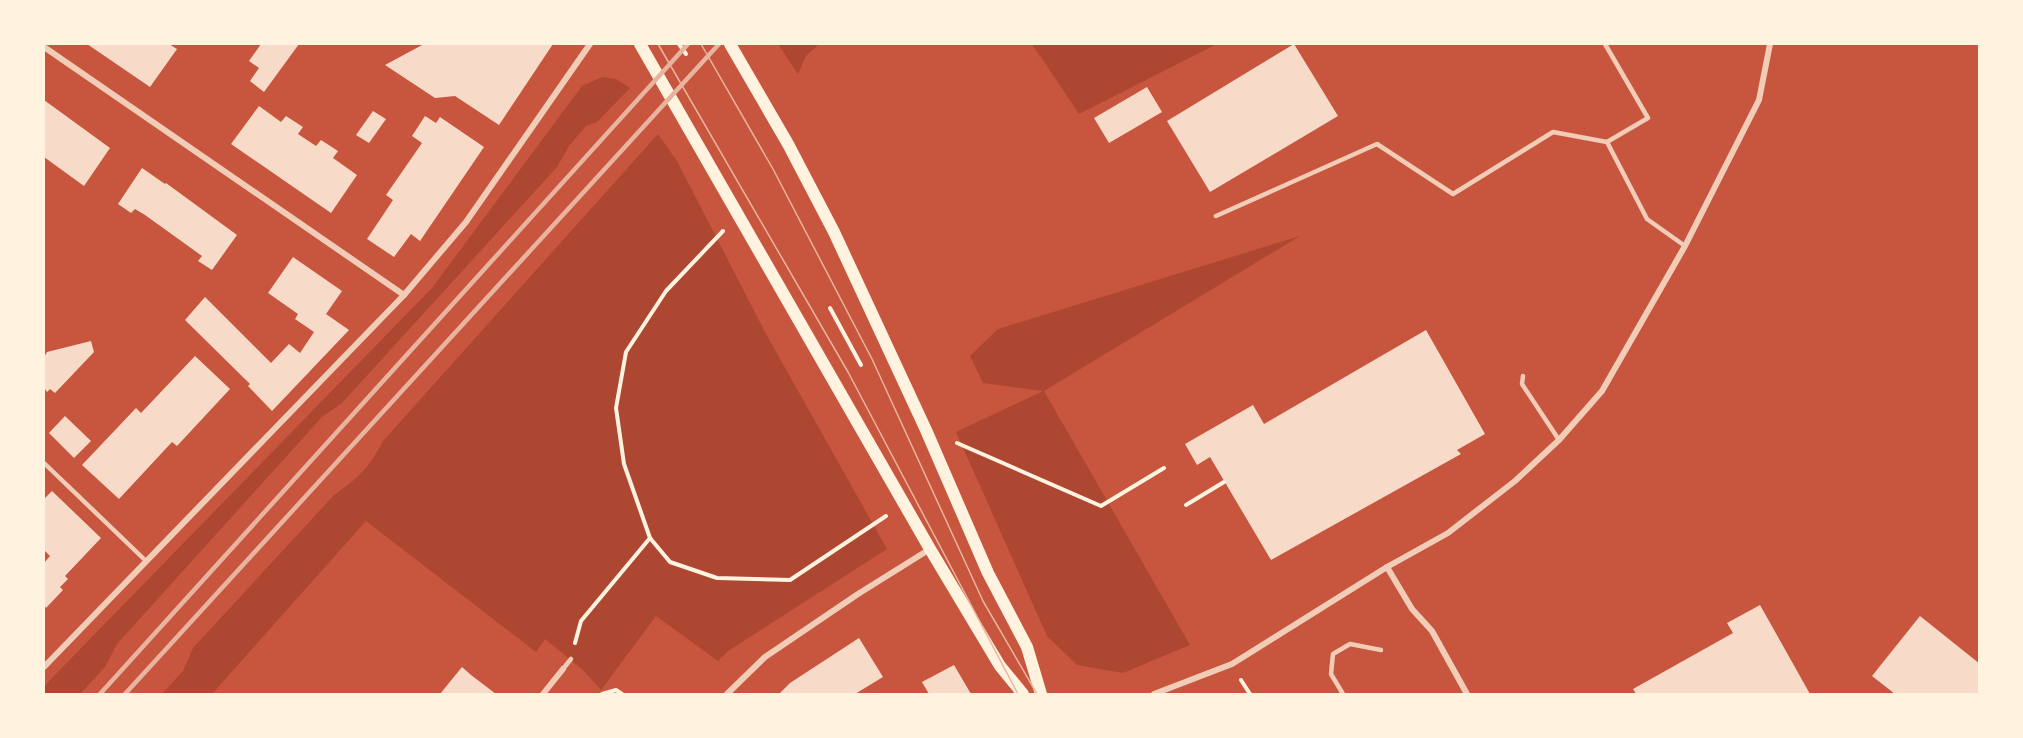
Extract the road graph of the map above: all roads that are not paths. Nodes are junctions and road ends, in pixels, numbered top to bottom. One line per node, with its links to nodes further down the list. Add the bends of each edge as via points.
1 (590, 44): 10 (street, via 466,222)
2 (640, 44): 14 (main road)
3 (730, 44): 24 (main road, via 834,232 988,573 1027,647)
4 (1605, 44): 7 (lane, via 1648,118)
5 (1770, 44): 9 (street, via 1759,100)
6 (44, 47): 10 (street)
7 (1607, 142): 8 (lane, via 1553,132 1453,194 1377,144); 9 (lane, via 1647,219)
8 (1216, 216)
9 (1685, 246): 12 (street, via 1602,391)
10 (404, 295): 15 (street)
11 (1522, 376): 12 (lane, via 1521,384)
12 (1559, 440): 16 (street, via 1515,481 1448,533)
13 (44, 463): 15 (lane)
14 (930, 549): 22 (street, via 765,657); 23 (main road, via 1000,666)
15 (146, 561): 19 (street)
16 (1387, 567): 25 (street, via 1232,664); 27 (street, via 1412,609 1432,631)
17 (1381, 650): 26 (lane, via 1350,644 1333,654 1331,674)
18 (571, 659): 20 (lane)
19 (44, 667)
20 (563, 669): 21 (street)
21 (543, 694)
22 (727, 694)
23 (1023, 694)
24 (1041, 694)
25 (1154, 694)
26 (1343, 694)
27 (1467, 694)

